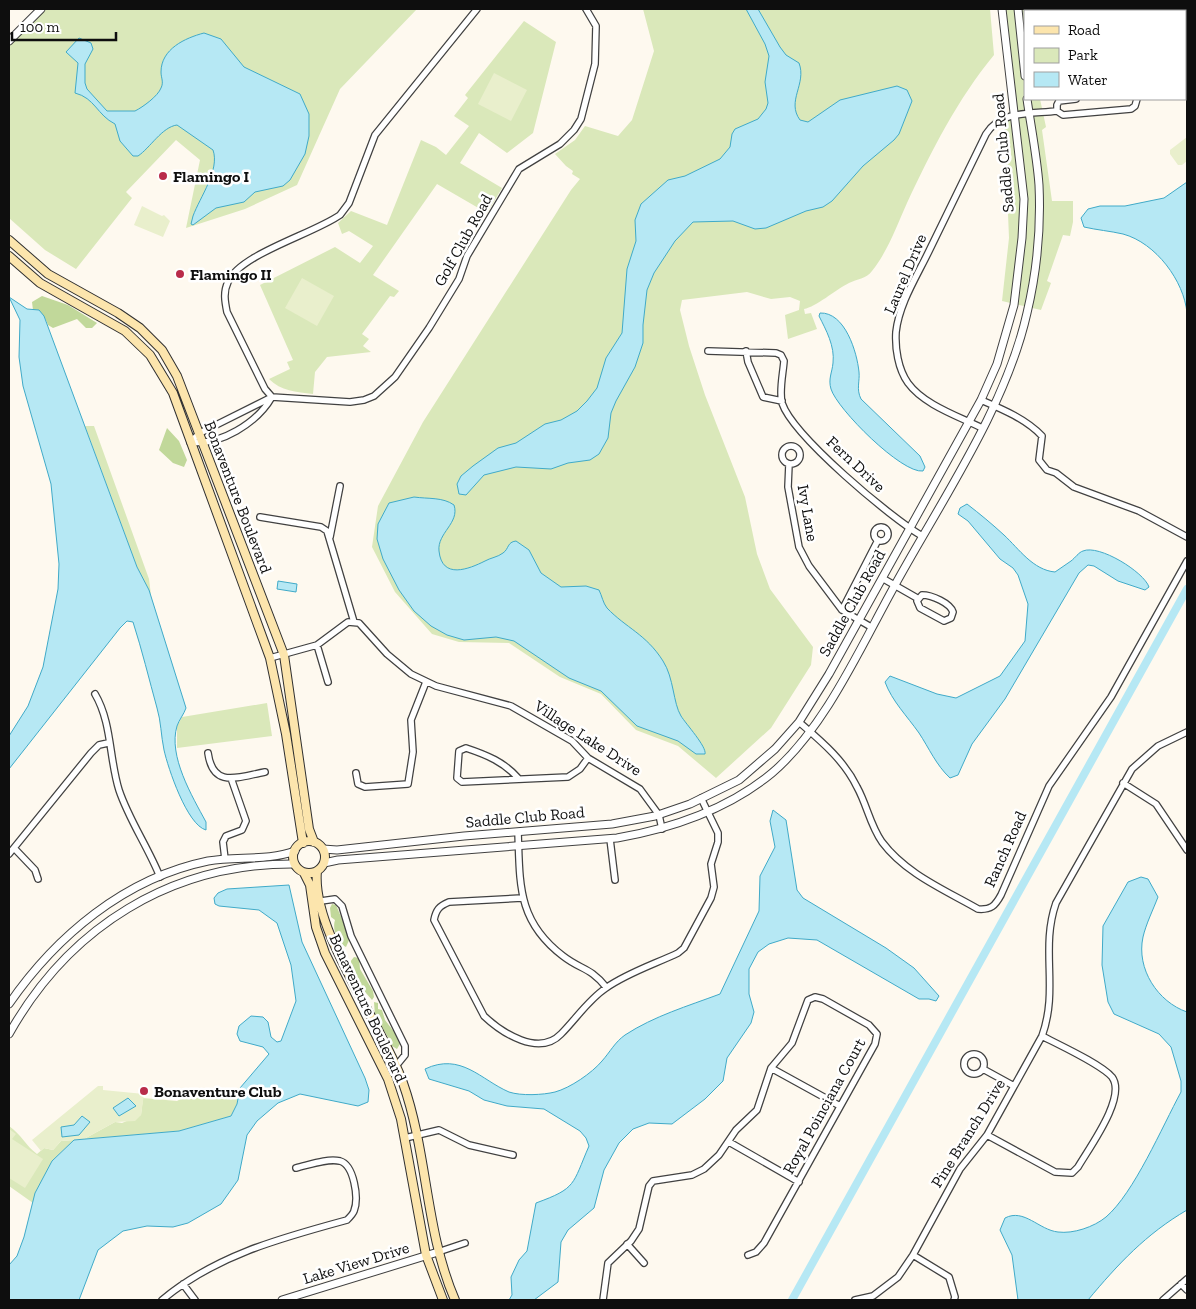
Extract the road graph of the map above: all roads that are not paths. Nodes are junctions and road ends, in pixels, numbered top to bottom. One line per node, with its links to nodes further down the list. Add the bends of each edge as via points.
1 (41, 9): 6 (street)
2 (478, 9): 18 (street, via 375,135 349,203 340,215 251,259 231,276 224,300 227,312 265,390)
3 (586, 9): 18 (street, Golf Club Road, via 596,26 595,64 580,120 560,144 519,169 467,256 459,278 395,377 374,396 364,400)
4 (1002, 9): 13 (street, Saddle Club Road)
5 (1018, 9): 7 (street, Saddle Club Road)
6 (9, 41)
7 (1024, 66)
8 (1027, 100): 12 (street, Saddle Club Road)
9 (1068, 100): 11 (street, via 1060,101)
10 (1137, 100): 11 (street, via 1131,109 1063,115)
11 (1057, 110): 12 (street, Laurel Drive)
12 (1029, 114): 13 (street, Laurel Drive); 21 (street, Saddle Club Road, via 1039,183 1038,248 1021,339)
13 (1015, 116): 19 (street, Saddle Club Road, via 1024,199 1018,285 997,364); 24 (street, Laurel Drive, via 1004,117 986,134 914,281 896,331 900,367 908,382 919,395)
14 (9, 240): 26 (main road, Bonaventure Boulevard, via 48,274 118,313 150,337 177,376)
15 (9, 256): 27 (main road, Bonaventure Boulevard, via 40,282 112,322 140,344 172,393)
16 (708, 351): 17 (street)
17 (746, 352): 20 (street, via 763,396); 20 (street, via 781,356 784,361)
18 (272, 397): 22 (street); 23 (street, via 265,409)
19 (981, 400): 21 (street); 24 (street, Saddle Club Road)
20 (782, 401): 32 (street, Fern Drive, via 796,424 838,471)
21 (994, 406): 25 (street, Saddle Club Road); 35 (street, via 1042,436 1039,460 1042,466 1067,484 1138,510)
22 (245, 412): 23 (street); 26 (street)
23 (251, 421): 28 (street)
24 (969, 421): 25 (street, Laurel Drive); 32 (street, Saddle Club Road)
25 (982, 428): 33 (street, Saddle Club Road)
26 (200, 433): 27 (street); 28 (main road, Bonaventure Boulevard)
27 (190, 442): 28 (street); 47 (main road, Bonaventure Boulevard)
28 (204, 444): 46 (main road, Bonaventure Boulevard)
29 (789, 464): 41 (street, Ivy Lane, via 788,487 799,547 808,566)
30 (340, 486): 34 (street)
31 (260, 517): 34 (street, via 320,527)
32 (909, 528): 33 (street, Fern Drive); 38 (street, Saddle Club Road)
33 (922, 536): 39 (street, Saddle Club Road)
34 (330, 537): 43 (street)
35 (1187, 537)
36 (878, 540): 41 (street)
37 (1187, 561): 52 (street, Ranch Road, via 1111,697 1049,786 1001,895 988,910 978,909 922,878 893,854 873,828 858,787 826,746)
38 (882, 578): 39 (street); 42 (street, Saddle Club Road)
39 (894, 585): 40 (street); 44 (street, Saddle Club Road)
40 (917, 598): 40 (street, via 920,608 944,621 952,618 949,606 928,595)
41 (842, 610): 42 (street, Ivy Lane)
42 (858, 620): 44 (street, Ivy Lane); 51 (street, Saddle Club Road)
43 (354, 622): 45 (street, via 343,624); 49 (street, Village Lake Drive, via 365,627 397,664)
44 (871, 627): 52 (street, Saddle Club Road)
45 (317, 645): 46 (street); 48 (street)
46 (284, 655): 47 (street); 68 (main road, Bonaventure Boulevard, via 309,829)
47 (270, 658): 69 (main road, Bonaventure Boulevard)
48 (328, 682)
49 (426, 682): 56 (street, Village Lake Drive, via 523,712 572,741); 58 (street, via 411,720 413,752 408,784 365,787 358,784)
50 (95, 694): 54 (street, via 106,719)
51 (799, 722): 52 (street, Ranch Road); 62 (street, Saddle Club Road, via 775,749 739,780)
52 (810, 732): 63 (street, Saddle Club Road, via 772,773)
53 (1187, 732): 61 (street, Pine Branch Drive, via 1172,737 1143,757)
54 (108, 743): 71 (street, via 91,753); 81 (street, via 126,810 150,850)
55 (208, 753): 59 (street, via 212,771)
56 (588, 758): 60 (street, via 568,777); 64 (street, Village Lake Drive, via 640,789)
57 (265, 772): 59 (street)
58 (356, 773)
59 (231, 778): 76 (street, via 246,821 242,830 226,836 223,842)
60 (518, 778): 60 (street, via 459,781 460,751 466,748 488,755)
61 (1123, 783): 73 (street, via 1156,804); 90 (street, Pine Branch Drive, via 1077,863 1050,921 1051,1002)
62 (701, 798): 63 (street); 64 (street, Saddle Club Road)
63 (708, 811): 65 (street, Saddle Club Road); 87 (street, via 718,833 711,864 714,887 712,898 684,948)
64 (658, 814): 65 (street, Village Lake Drive); 66 (street, Saddle Club Road, via 612,824)
65 (662, 829): 67 (street, Saddle Club Road)
66 (518, 832): 70 (street); 72 (street, Saddle Club Road)
67 (610, 838): 70 (street, Saddle Club Road); 83 (street)
68 (314, 842): 69 (main road); 72 (main road)
69 (303, 843): 74 (main road)
70 (518, 847): 77 (street, Saddle Club Road); 85 (street)
71 (14, 848): 75 (street); 82 (street, via 32,866)
72 (323, 849): 77 (main road)
73 (1187, 850)
74 (295, 851): 76 (street, via 282,856); 78 (main road)
75 (9, 854)
76 (225, 859): 81 (street)
77 (324, 863): 79 (main road)
78 (295, 864): 80 (main road); 84 (street, via 234,869)
79 (317, 870): 80 (main road); 86 (main road, Bonaventure Boulevard)
80 (304, 872): 98 (main road, Bonaventure Boulevard, via 310,884 316,927 325,953 388,1079)
81 (160, 876): 84 (street); 88 (street, via 95,912 61,941)
82 (38, 879)
83 (615, 880)
84 (167, 888): 89 (street, via 126,909 70,952 32,997)
85 (522, 898): 87 (street, via 531,920 551,947 568,960 595,973); 87 (street, via 449,902 436,911 434,920 484,1016 518,1040 550,1042)
86 (321, 901): 91 (main road, Bonaventure Boulevard, via 336,948); 91 (street, via 335,899 342,906 351,936 405,1046 405,1055)
87 (606, 987)
88 (9, 1004)
89 (9, 1034)
90 (1042, 1036): 94 (street, Pine Branch Drive); 97 (street, via 1104,1070 1117,1090 1114,1105 1072,1172 1055,1172)
91 (396, 1066): 96 (main road, Bonaventure Boulevard)
92 (771, 1068): 95 (street); 95 (street, Royal Poinciana Court, via 792,1043 808,1000 815,997 823,999 869,1025 878,1034); 99 (street, via 757,1110 736,1130)
93 (983, 1069): 94 (street)
94 (1014, 1086): 97 (street, Pine Branch Drive)
95 (840, 1106): 102 (street, Royal Poinciana Court)
96 (417, 1134): 98 (street); 100 (street, via 442,1131 469,1145); 105 (main road, Bonaventure Boulevard)
97 (987, 1134): 108 (street, Pine Branch Drive, via 960,1169)
98 (404, 1138): 106 (main road, Bonaventure Boulevard)
99 (729, 1142): 102 (street); 104 (street, via 704,1169 692,1175 653,1181 639,1229)
100 (513, 1155)
101 (296, 1168): 111 (street, via 331,1161 349,1166 353,1173 354,1213 347,1220 245,1250)
102 (798, 1182): 107 (street, Royal Poinciana Court, via 764,1243)
103 (465, 1243): 105 (street)
104 (627, 1244): 109 (street); 119 (street, via 608,1263)
105 (438, 1252): 106 (street, Lake View Drive); 118 (main road, Bonaventure Boulevard)
106 (426, 1255): 116 (street, Lake View Drive); 117 (main road, Bonaventure Boulevard)
107 (748, 1255)
108 (913, 1255): 120 (street, Pine Branch Drive, via 888,1286 873,1296); 121 (street, via 949,1277)
109 (644, 1263)
110 (1187, 1279): 112 (street)
111 (183, 1284): 114 (street); 115 (street)
112 (1181, 1284): 113 (street); 122 (street)
113 (1187, 1290)
114 (162, 1300)
115 (195, 1300)
116 (282, 1300)
117 (443, 1300)
118 (455, 1300)
119 (603, 1300)
120 (855, 1300)
121 (954, 1300)
122 (1163, 1300)

